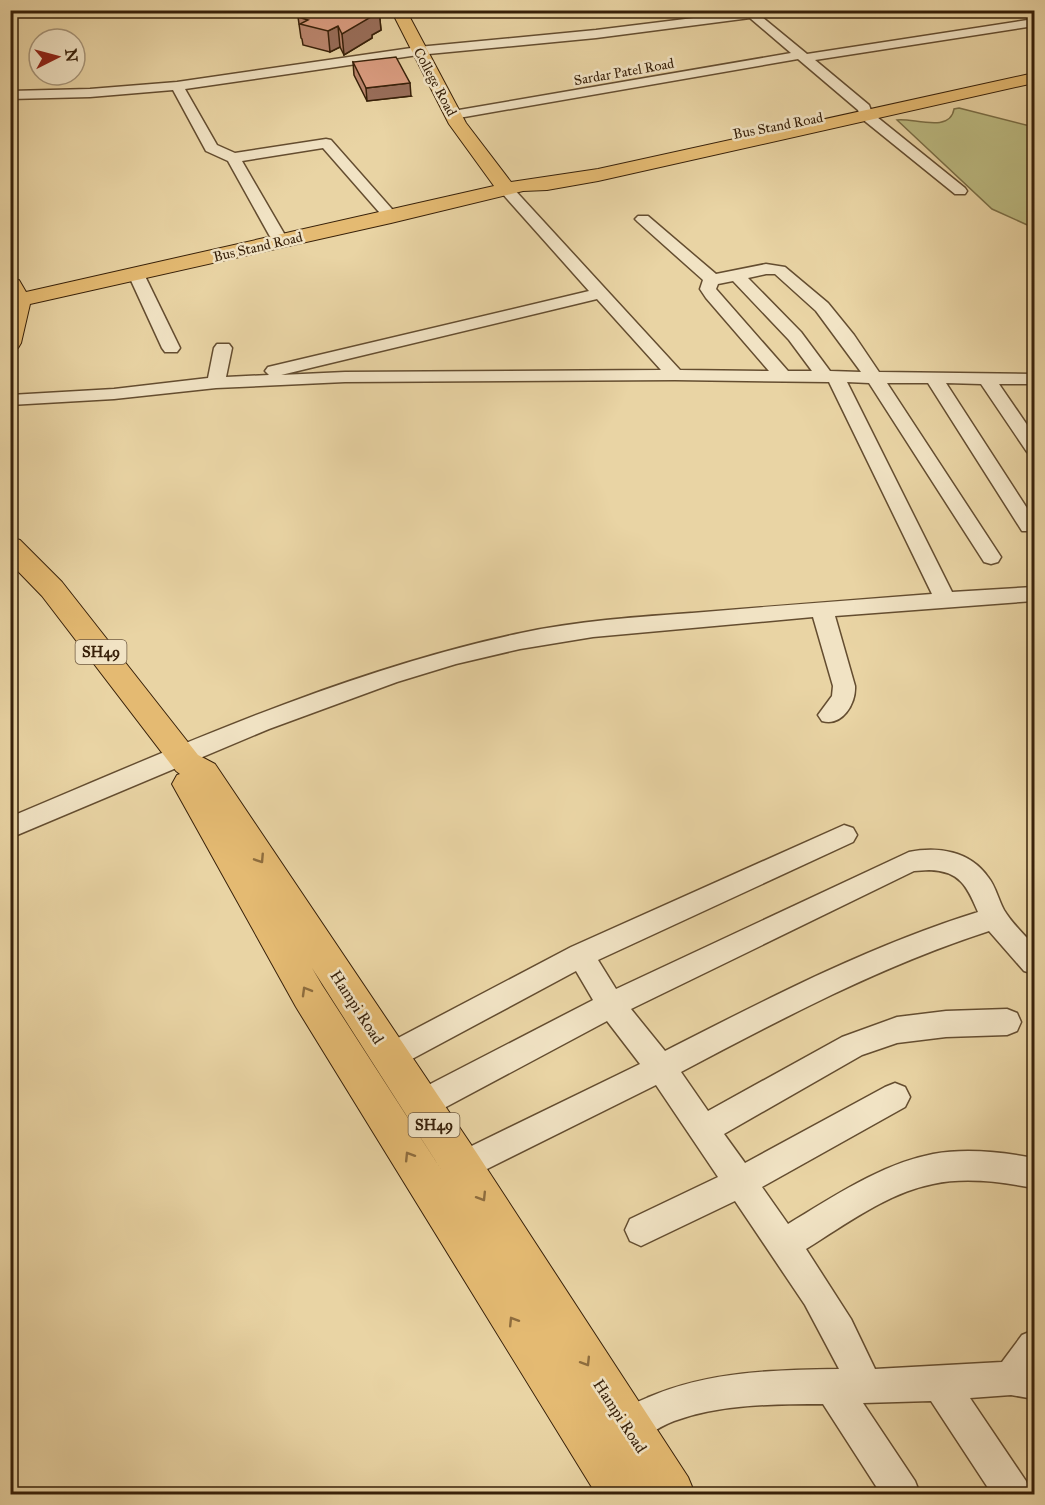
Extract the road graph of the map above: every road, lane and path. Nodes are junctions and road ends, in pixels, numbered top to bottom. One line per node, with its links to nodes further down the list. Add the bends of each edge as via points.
1 (398, 10): 5 (main road, College Road)
2 (787, 10): 3 (street)
3 (750, 13): 5 (street, via 596,34); 6 (street)
4 (1035, 23): 6 (street, Sardar Patel Road)
5 (418, 51): 9 (street); 12 (main road, College Road)
6 (802, 57): 11 (street); 12 (street, Sardar Patel Road)
7 (1035, 72): 11 (main road, Bus Stand Road)
8 (1035, 78): 11 (main road, Bus Stand Road)
9 (177, 86): 10 (street); 13 (street, via 211,148)
10 (10, 95)
11 (865, 112): 14 (main road, Bus Stand Road, via 598,175); 15 (street)
12 (453, 115): 14 (main road, College Road, via 477,152)
13 (233, 158): 16 (street, via 326,143); 18 (street)
14 (515, 187): 16 (main road, Bus Stand Road); 22 (street)
15 (960, 191)
16 (391, 217): 18 (main road, Bus Stand Road)
17 (643, 219): 21 (street)
18 (281, 242): 19 (main road, Bus Stand Road)
19 (136, 274): 23 (main road, Bus Stand Road); 25 (street)
20 (736, 275): 21 (street); 30 (street); 31 (street, via 766,269 784,273 822,307)
21 (713, 280): 29 (street, via 708,286 712,295)
22 (600, 293): 27 (street); 28 (street)
23 (14, 296): 24 (main road)
24 (10, 343)
25 (171, 348)
26 (223, 348): 37 (street)
27 (307, 362): 33 (street); 36 (street)
28 (675, 375): 29 (street); 33 (street)
29 (783, 376): 30 (street)
30 (830, 376): 31 (street); 44 (street)
31 (874, 377): 32 (street); 42 (street)
32 (934, 378): 34 (street); 40 (street)
33 (300, 379): 36 (street)
34 (987, 379): 35 (street); 39 (street)
35 (1035, 380)
36 (237, 382): 37 (street)
37 (216, 383): 38 (street)
38 (10, 400)
39 (1035, 448)
40 (1029, 526)
41 (10, 546): 47 (main road, Hampi Road / SH49, via 52,589)
42 (991, 557)
43 (1035, 594): 44 (street)
44 (946, 600): 45 (street)
45 (822, 609): 46 (street, via 844,686 844,698); 47 (street, via 567,631 517,641 344,692)
46 (830, 715)
47 (184, 760): 48 (street); 55 (main road, Hampi Road / SH49, one-way to 55, via 204,773); 70 (main road, SH49, one-way to 47, via 309,996 185,778)
48 (10, 828)
49 (844, 835): 51 (street)
50 (994, 918): 52 (street); 53 (street, via 980,884 968,871 945,860 926,858 909,862); 56 (street, via 909,946 817,987)
51 (581, 955): 53 (street); 55 (street)
52 (1035, 963)
53 (611, 1005): 56 (street); 58 (street)
54 (1007, 1022): 59 (street, via 897,1030 852,1046)
55 (389, 1057): 58 (main road, Hampi Road / SH49)
56 (661, 1068): 59 (street); 60 (street)
57 (895, 1097): 62 (street)
58 (420, 1105): 60 (main road, Hampi Road / SH49)
59 (703, 1130): 62 (street)
60 (462, 1166): 69 (main road, Hampi Road / SH49, one-way to 69)
61 (1035, 1173): 64 (street, via 970,1167 932,1169 891,1184)
62 (740, 1182): 63 (street); 64 (street)
63 (641, 1230)
64 (783, 1244): 68 (street, via 839,1331)
65 (1035, 1347): 66 (street)
66 (1023, 1380): 67 (street)
67 (940, 1383): 68 (street); 74 (street)
68 (849, 1386): 69 (street, via 787,1387 688,1398); 73 (street)
69 (627, 1427): 70 (street); 72 (main road, Hampi Road / SH49)
70 (596, 1452): 71 (main road, SH49)
71 (623, 1494)
72 (671, 1494)
73 (902, 1494)
74 (1013, 1494)

